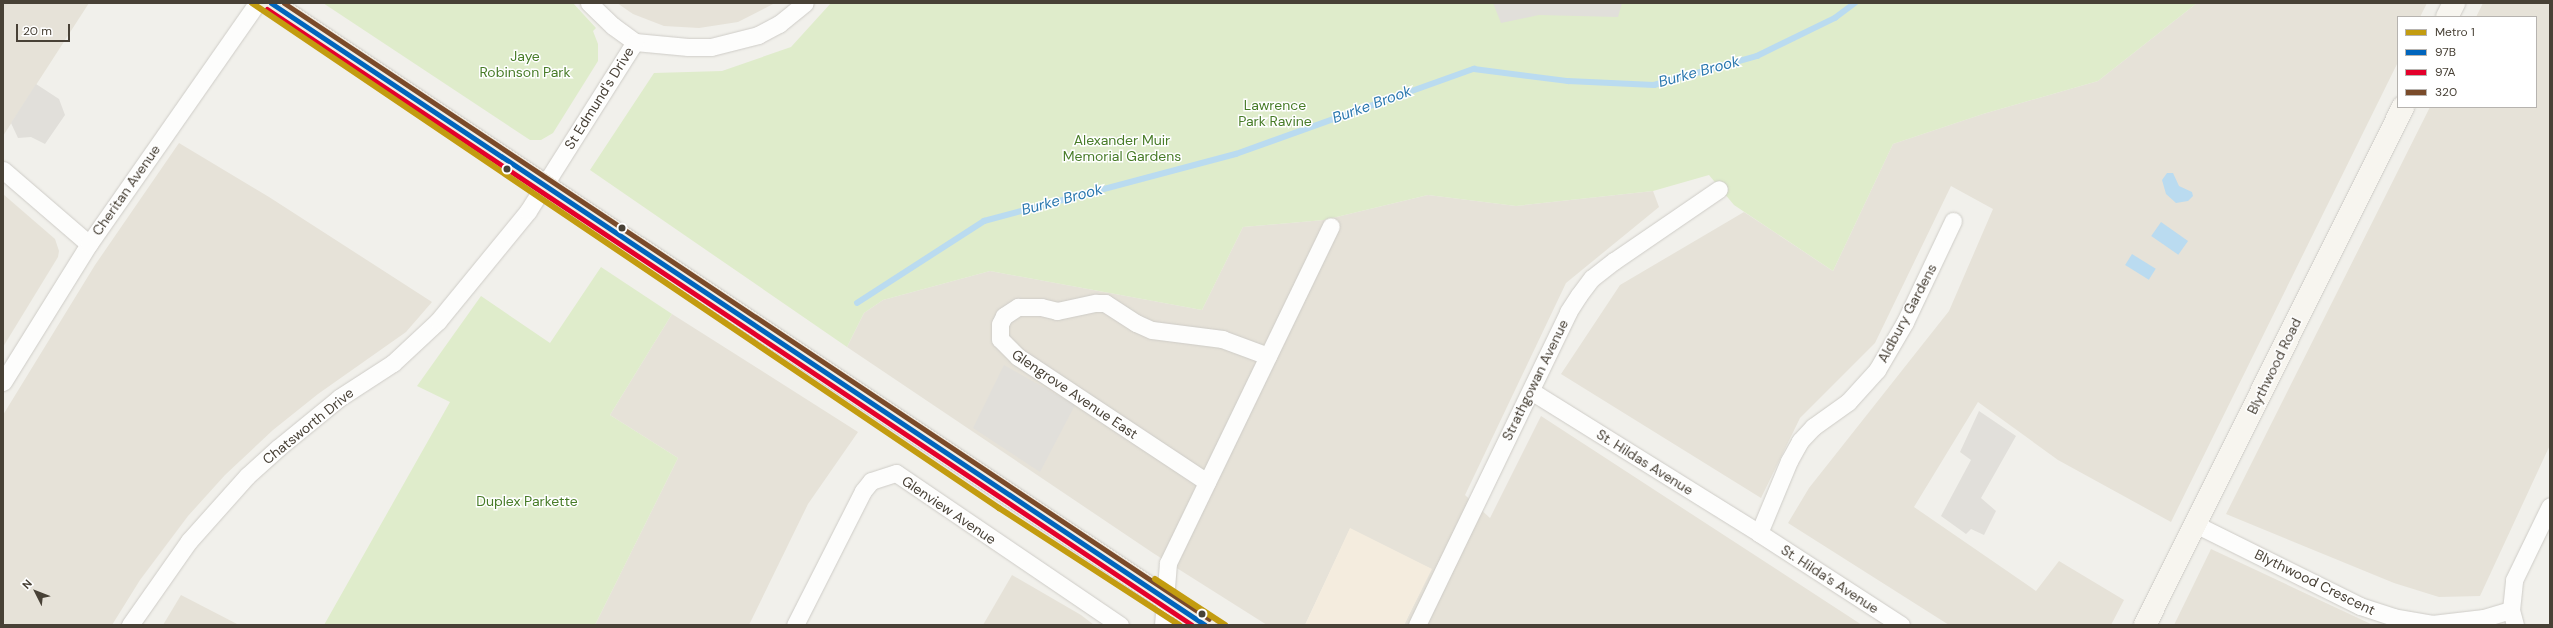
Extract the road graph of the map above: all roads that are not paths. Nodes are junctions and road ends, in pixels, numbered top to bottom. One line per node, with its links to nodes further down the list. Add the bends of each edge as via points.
1 (257, 3): 14 (street, Cheritan Avenue)
2 (271, 3): 10 (main road)
3 (589, 3): 7 (street, St Edmund's Drive, via 613,26)
4 (805, 3): 7 (street, via 779,24 735,42 711,47 688,47)
5 (2454, 3): 6 (street)
6 (2448, 16)
7 (635, 42): 10 (street, St Edmund's Drive)
8 (2402, 108): 20 (street, Blythwood Road)
9 (3, 170): 14 (street)
10 (546, 185): 22 (main road); 24 (street, Chatsworth Drive, via 464,290 416,344 318,415 247,476 189,541)
11 (1718, 189): 17 (street, Strathgowan Avenue, via 1592,278 1568,312)
12 (1954, 221): 21 (street, Aldbury Gardens, via 1905,322 1877,370 1848,402 1813,427 1800,441)
13 (1331, 226): 15 (street)
14 (89, 244): 16 (street, Cheritan Avenue)
15 (1268, 356): 18 (street); 18 (street, Glengrove Avenue East, via 1222,339 1152,330 1105,303 1057,310 1018,307 1004,316 1000,324 1000,339 1018,358)
16 (3, 382)
17 (1531, 391): 21 (street, St. Hildas Avenue); 29 (street, Strathgowan Avenue)
18 (1207, 482): 22 (street, via 1168,563)
19 (2550, 506): 23 (street, via 2514,580)
20 (2196, 524): 23 (street, Blythwood Crescent, via 2360,606 2392,617 2432,624 2484,618); 31 (street, Blythwood Road)
21 (1759, 533): 30 (street, St. Hilda’s Avenue)
22 (1165, 599): 27 (street); 28 (main road)
23 (2513, 618)
24 (130, 625)
25 (795, 625): 26 (street, Glenview Avenue, via 863,491 871,481 896,473)
26 (1120, 625)
27 (1163, 625)
28 (1205, 625)
29 (1417, 625)
30 (1900, 625)
31 (2145, 625)

